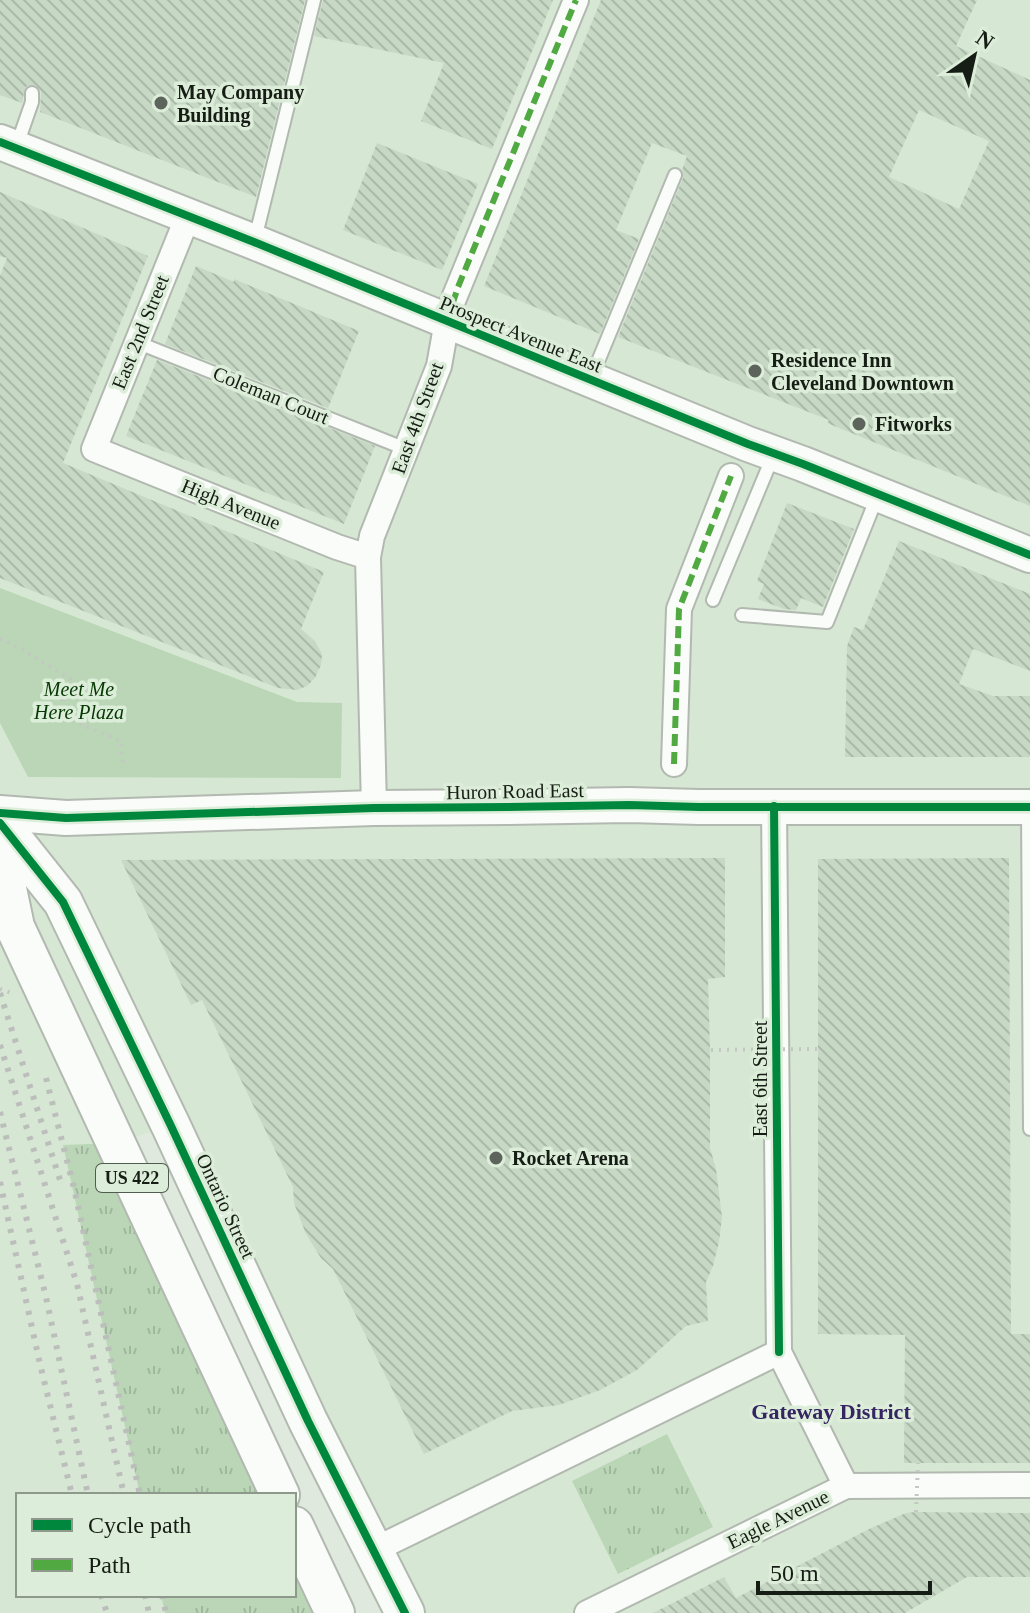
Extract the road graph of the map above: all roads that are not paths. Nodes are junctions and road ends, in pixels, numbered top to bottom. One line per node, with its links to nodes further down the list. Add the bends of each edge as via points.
1 (314, 0): 7 (lane)
2 (576, 0): 8 (street, East 4th Street)
3 (32, 93): 4 (lane)
4 (8, 145): 6 (street, Prospect Avenue East)
5 (675, 175): 10 (lane)
6 (188, 216): 7 (street, Prospect Avenue East); 9 (street, East 2nd Street)
7 (254, 242): 8 (street, Prospect Avenue East)
8 (447, 321): 10 (street, Prospect Avenue East); 12 (street, East 4th Street, via 439,366)
9 (136, 342): 11 (street, East 2nd Street); 12 (lane, Coleman Court)
10 (591, 379): 13 (street, Prospect Avenue East)
11 (94, 449): 17 (street, High Avenue)
12 (406, 449): 17 (street, East 4th Street)
13 (774, 453): 15 (street, Prospect Avenue East); 18 (lane)
14 (731, 476): 20 (street, via 679,609)
15 (878, 494): 16 (street, Prospect Avenue East); 19 (lane, via 827,622)
16 (1030, 555)
17 (368, 557): 23 (street, East 4th Street)
18 (713, 600)
19 (742, 615)
20 (674, 764)
21 (774, 806): 22 (street, Huron Road East); 23 (street, Huron Road East); 28 (street, East 6th Street)
22 (1029, 807): 27 (lane)
23 (374, 808): 24 (street, Huron Road East, via 66,818)
24 (0, 813)
25 (0, 823): 33 (main road, Ontario Street / US 422, via 63,902)
26 (0, 855): 31 (main road, US 422, via 15,927)
27 (1030, 1129)
28 (779, 1352): 30 (street, East 6th Street); 33 (street)
29 (1030, 1485): 30 (street, Eagle Avenue)
30 (846, 1486): 36 (street, Eagle Avenue)
31 (279, 1493)
32 (296, 1530): 34 (main road)
33 (374, 1550): 35 (main road, Ontario Street / US 422)
34 (335, 1613)
35 (405, 1613)
36 (587, 1613)

